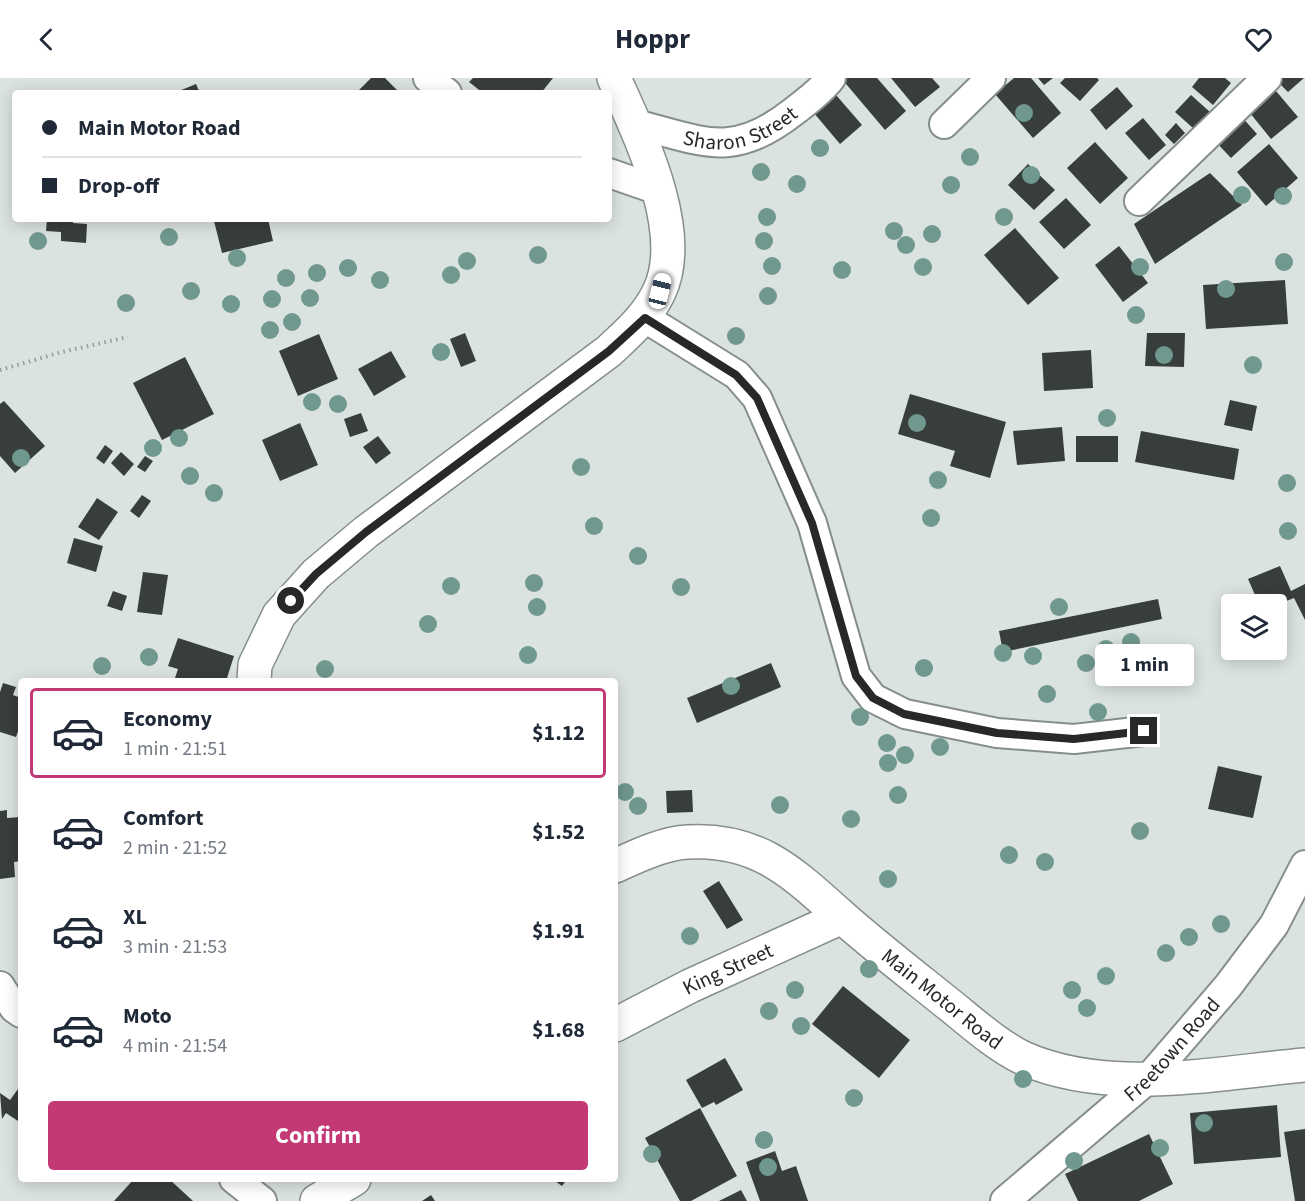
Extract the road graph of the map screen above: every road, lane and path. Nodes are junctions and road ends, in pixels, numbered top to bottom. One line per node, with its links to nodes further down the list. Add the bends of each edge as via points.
1 (428, 78): 6 (street)
2 (614, 78): 7 (main road)
3 (831, 78): 7 (street, Sharon Street, via 770,130 745,141 703,141)
4 (991, 78): 8 (street)
5 (1267, 78): 11 (street)
6 (443, 90)
7 (635, 124): 10 (main road)
8 (944, 124)
9 (612, 174): 10 (street)
10 (658, 190): 12 (main road, via 668,241 666,268 660,291)
11 (1139, 201)
12 (645, 318): 15 (main road, via 609,351 366,532 316,574 279,615 255,665); 16 (street, via 736,375 757,398 812,523 856,676 873,698 904,714 997,733 1074,739)
13 (128, 338): 14 (path)
14 (0, 370)
15 (254, 678)
16 (1144, 731)
17 (618, 865): 19 (main road, Main Motor Road, via 686,842 724,843 767,856 802,879)
18 (1305, 865): 24 (street, Freetown Road, via 1274,925 1228,986)
19 (842, 917): 22 (main road, King Street); 24 (main road, Main Motor Road, via 975,1026 1022,1057 1072,1074)
20 (0, 986): 21 (street)
21 (18, 1011)
22 (618, 1023)
23 (1305, 1065): 24 (main road, Main Motor Road)
24 (1148, 1079): 29 (street, Freetown Road)
25 (238, 1182): 27 (street)
26 (349, 1182): 28 (main road)
27 (262, 1201)
28 (317, 1201)
29 (1005, 1201)

